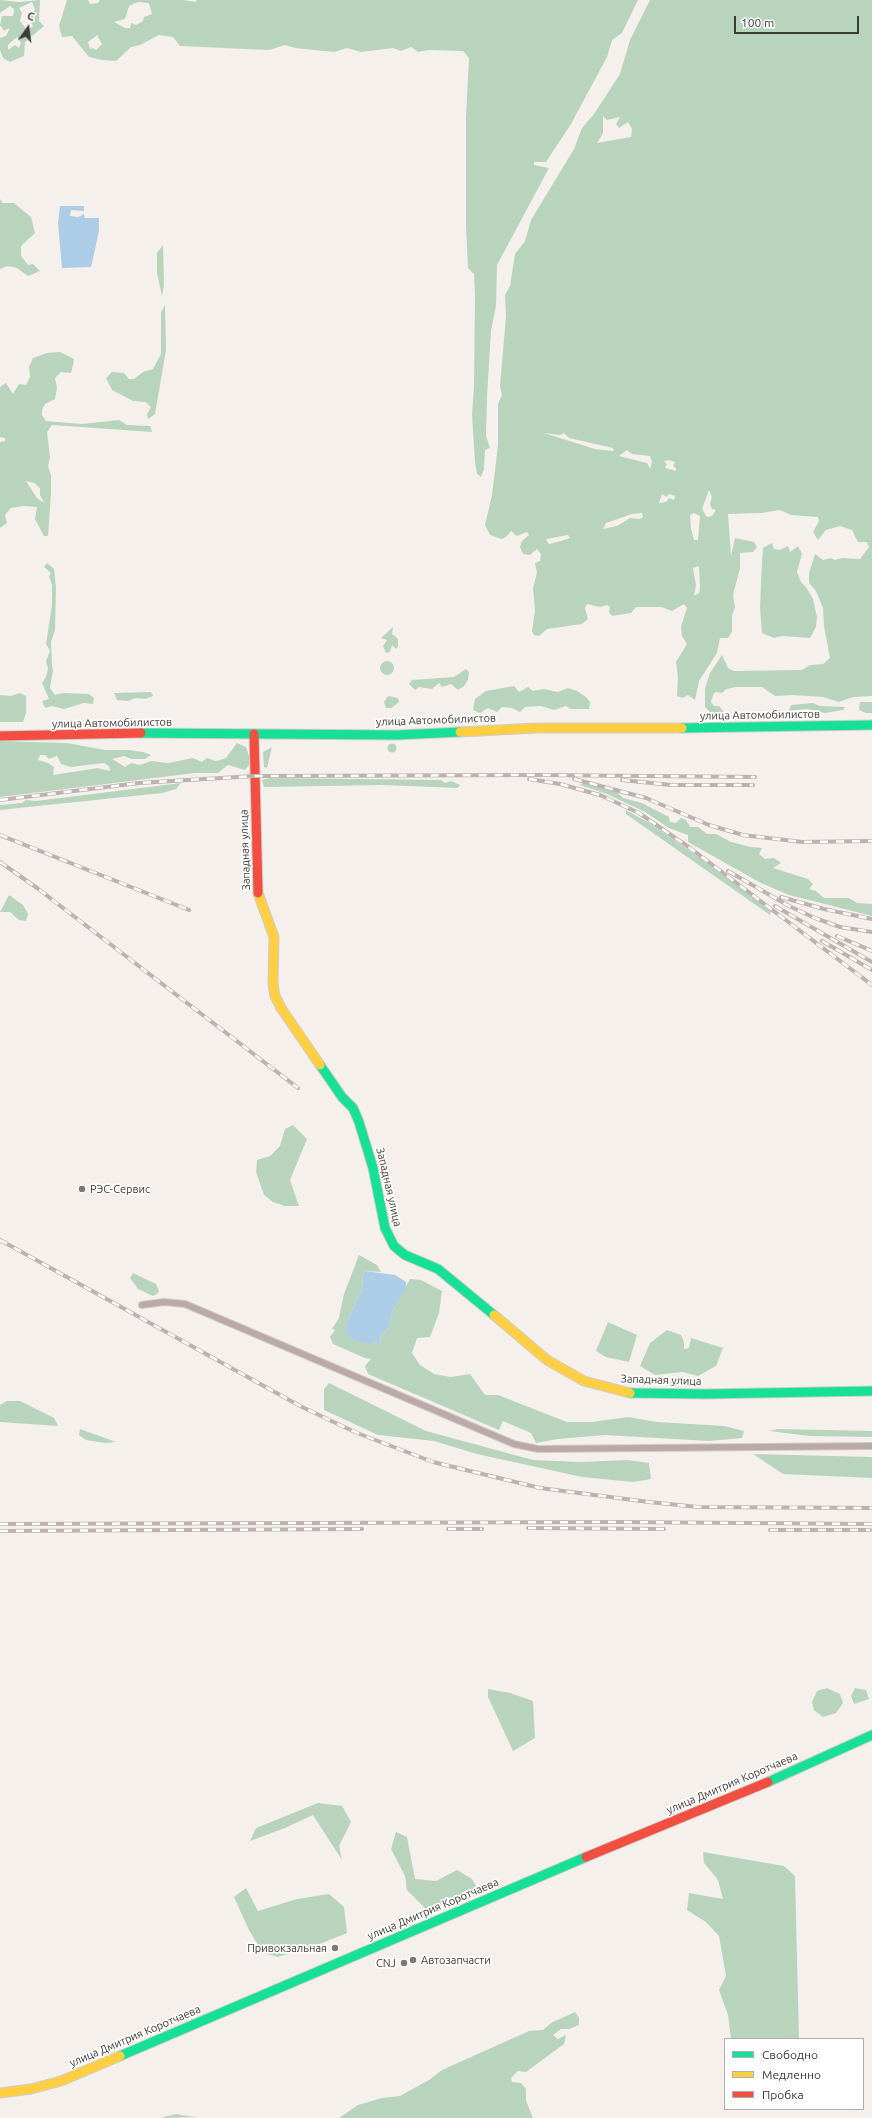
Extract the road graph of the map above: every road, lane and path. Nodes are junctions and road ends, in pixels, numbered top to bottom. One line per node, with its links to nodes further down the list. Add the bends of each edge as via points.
1 (872, 725): 2 (street, улица Автомобилистов, via 537,728 397,734)
2 (254, 734): 3 (street, улица Автомобилистов); 5 (street, Западная улица, via 257,891 274,937 272,984 285,1014 356,1115 373,1168 385,1228 394,1246 405,1255 438,1269 452,1279 547,1360 584,1381 601,1387 634,1394)
3 (0, 736)
4 (142, 1305): 6 (street, via 164,1302 185,1304 514,1444 538,1449)
5 (872, 1391)
6 (872, 1446)
7 (872, 1735): 8 (street, улица Дмитрия Коротчаева, via 61,2081 31,2089)
8 (0, 2093)

